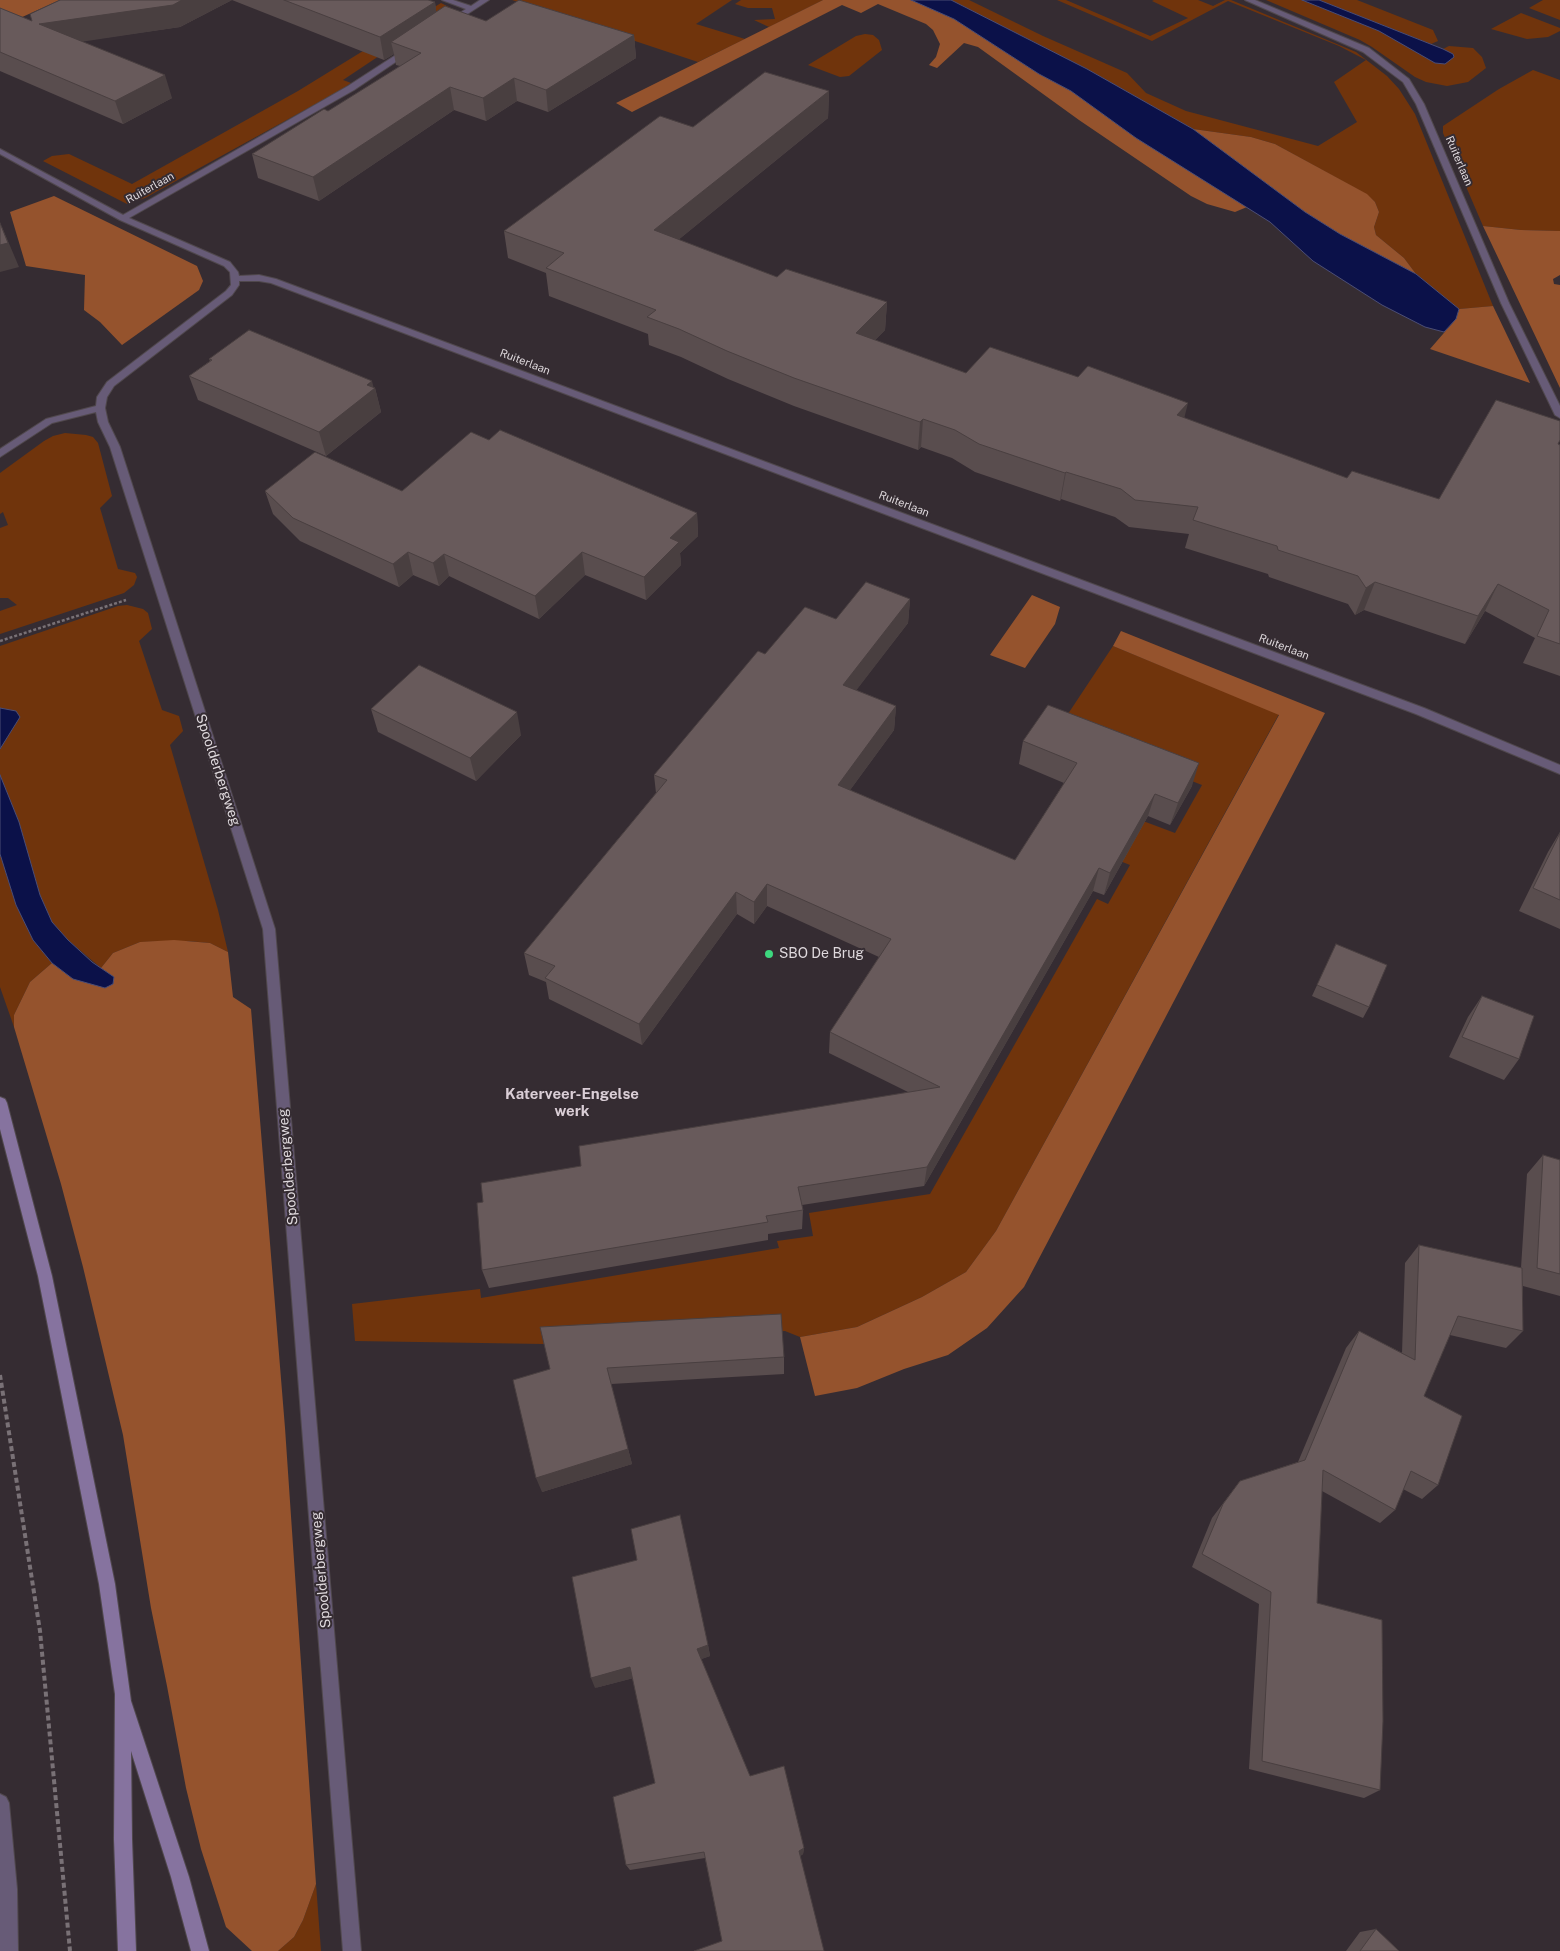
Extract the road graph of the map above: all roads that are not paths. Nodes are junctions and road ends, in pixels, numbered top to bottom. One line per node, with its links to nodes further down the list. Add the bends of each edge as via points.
1 (446, 0): 4 (street)
2 (485, 0): 4 (street)
3 (1249, 0): 11 (street, Ruiterlaan, via 1366,50 1406,81 1420,104 1505,303)
4 (472, 9): 5 (street)
5 (448, 25)
6 (415, 46): 8 (street, Ruiterlaan, via 351,88)
7 (0, 151): 8 (street, Ruiterlaan)
8 (123, 218): 9 (street, Ruiterlaan, via 227,264)
9 (236, 279): 10 (street, via 235,286 219,303 124,372 105,390); 13 (street, Ruiterlaan, via 259,278 282,284 1420,712)
10 (100, 408): 12 (street, via 49,421); 20 (street, Spoolderbergweg, via 269,929)
11 (1560, 415)
12 (0, 454)
13 (1560, 770)
14 (0, 1103): 15 (main road, via 46,1276 107,1584)
15 (123, 1694): 18 (main road); 19 (main road)
16 (0, 1803): 17 (street, via 8,1889)
17 (9, 1951)
18 (127, 1951)
19 (200, 1951)
20 (352, 1951)

